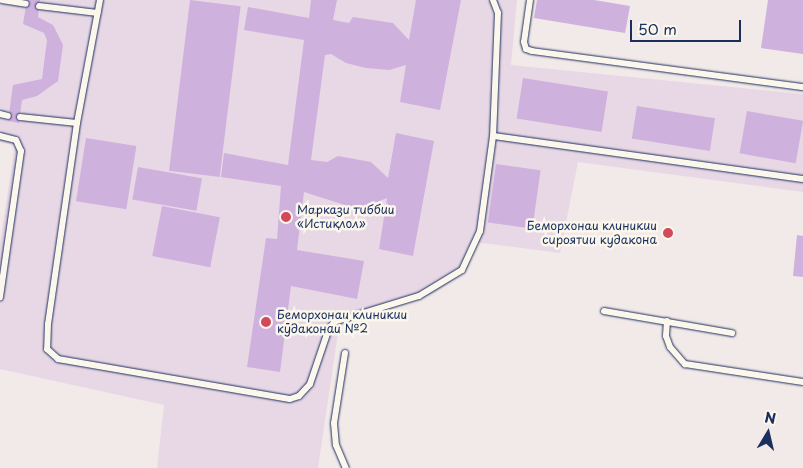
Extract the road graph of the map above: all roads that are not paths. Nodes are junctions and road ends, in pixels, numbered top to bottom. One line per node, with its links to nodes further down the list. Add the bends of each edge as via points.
1 (2, 0): 5 (lane)
2 (100, 0): 7 (lane)
3 (493, 0): 14 (lane, via 498,13)
4 (530, 0): 8 (lane, via 524,42 532,51)
5 (26, 4)
6 (39, 6): 7 (lane)
7 (98, 13): 12 (lane)
8 (803, 87)
9 (0, 114): 10 (lane)
10 (8, 116)
11 (20, 117): 12 (lane)
12 (77, 123): 14 (lane, via 47,349 65,361 290,399 307,390 334,322 419,296 462,270 480,231)
13 (0, 136): 16 (lane, via 16,140 21,151)
14 (493, 136): 15 (lane)
15 (803, 179)
16 (0, 297)
17 (604, 311): 18 (lane)
18 (667, 322): 19 (lane); 21 (lane, via 666,336 670,347 685,364)
19 (732, 332)
20 (344, 353): 22 (lane, via 334,422 336,444)
21 (803, 382)
22 (346, 468)

